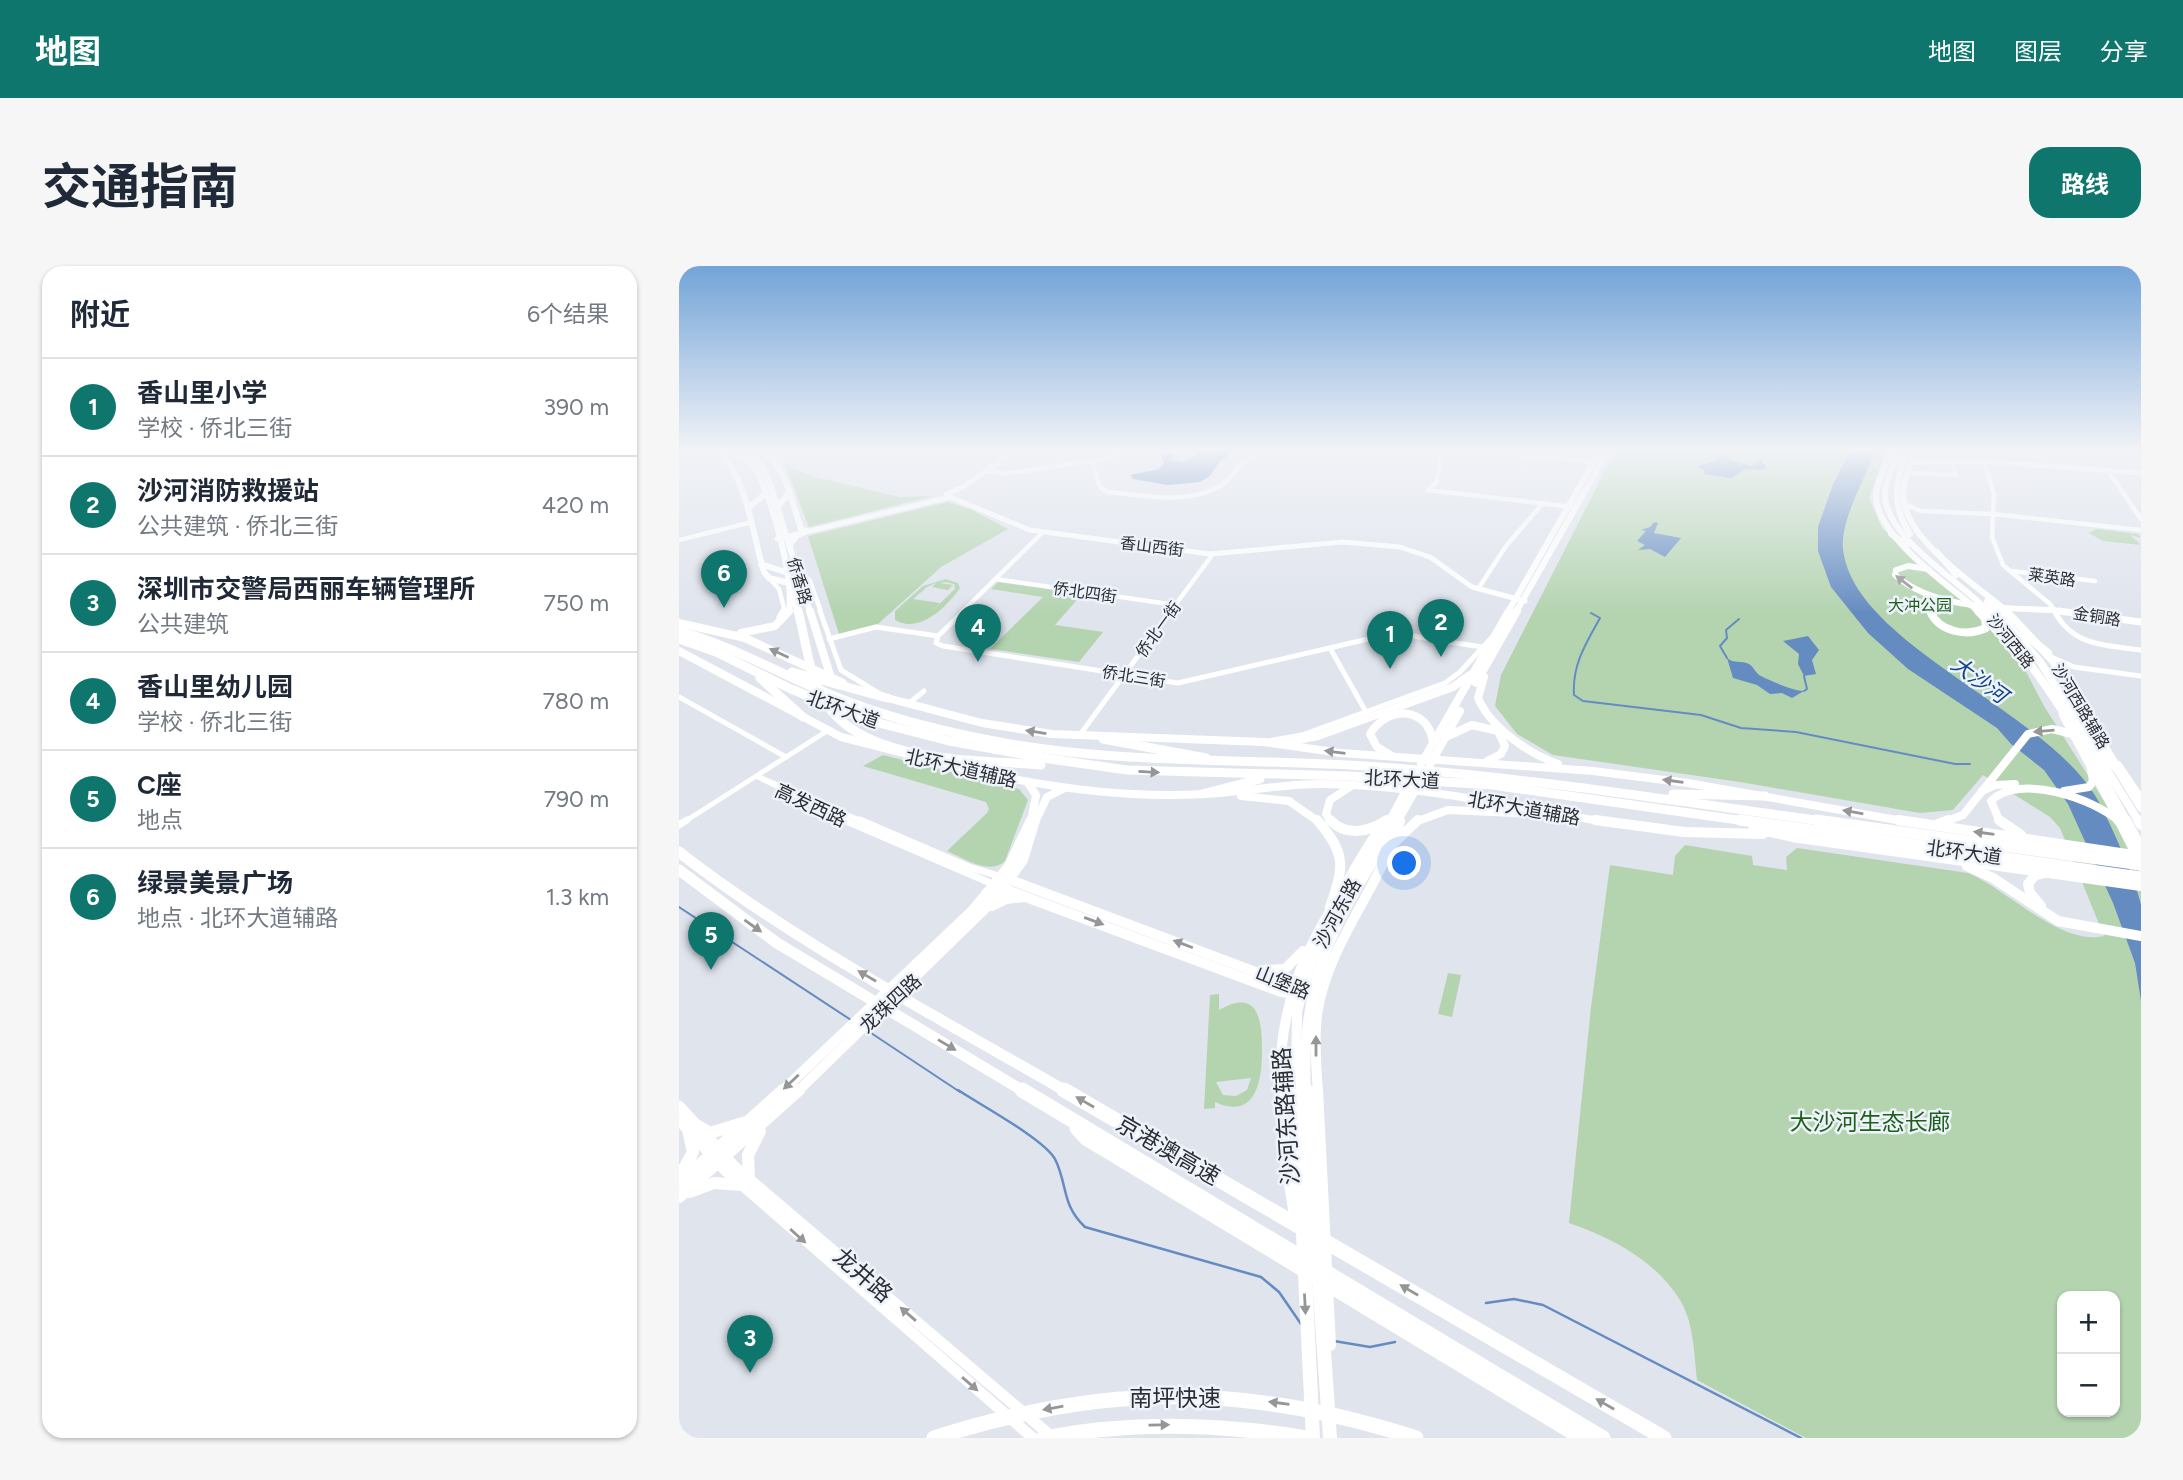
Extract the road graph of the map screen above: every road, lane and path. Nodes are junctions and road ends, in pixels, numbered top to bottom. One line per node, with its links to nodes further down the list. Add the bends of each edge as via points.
1 (1543, 503): 49 (street, via 1506,546)
2 (1903, 503): 22 (main road, 沙河西路辅路)
3 (746, 504): 20 (main road)
4 (753, 504): 20 (main road)
5 (767, 504): 25 (main road, 侨香路)
6 (777, 504): 19 (main road, 侨香路)
7 (780, 504): 19 (main road)
8 (794, 504): 28 (main road, via 801,529)
9 (914, 504): 28 (street, 香山西街)
10 (970, 504): 29 (street, 香山西街, via 1023,529)
11 (1567, 504): 12 (street)
12 (1577, 504): 50 (main road, 沙河东路); 51 (main road, 沙河东路)
13 (1876, 504): 30 (main road, 沙河西路辅路)
14 (1887, 504): 37 (main road, 沙河西路, via 1906,539)
15 (1895, 504): 44 (main road, 沙河西路, via 1908,532)
16 (1905, 504): 21 (street, via 1921,511)
17 (1993, 504): 21 (street)
18 (2130, 504): 23 (street)
19 (778, 507): 26 (main road, 侨香路)
20 (748, 508): 24 (main road)
21 (1992, 514): 22 (street, via 1917,512); 27 (street); 42 (street, via 1995,549)
22 (1908, 516): 35 (main road, 沙河西路辅路)
23 (2141, 519)
24 (752, 522): 33 (street); 38 (main road)
25 (772, 522): 26 (main road); 32 (main road, 侨香路)
26 (783, 523): 28 (main road); 31 (main road, 侨香路)
27 (2141, 530)
28 (807, 531): 31 (street, 香山西街); 34 (main road)
29 (1043, 532): 36 (street, 香山西街); 46 (street)
30 (1891, 534): 37 (main road); 41 (main road, 沙河西路辅路)
31 (787, 536): 32 (street, 香山西街); 34 (main road, 侨香路)
32 (777, 538): 43 (main road, 侨香路)
33 (679, 540)
34 (790, 545): 40 (main road, 侨香路)
35 (1937, 552): 39 (main road, 沙河西路辅路); 44 (main road)
36 (1213, 554): 49 (street, 香山西街, via 1343,542 1393,546 1430,557); 53 (street, 侨北一街)
37 (1930, 561): 77 (main road, 沙河西路, via 1999,622)
38 (761, 564): 43 (main road); 45 (main road)
39 (1952, 564): 54 (main road, via 2008,602); 68 (main road, 沙河西路辅路)
40 (796, 568): 63 (street, via 810,581); 78 (main road, 侨香路)
41 (1933, 571): 52 (main road, one-way to 41, via 1914,590 1899,582 1895,574 1905,566); 55 (main road, 沙河西路辅路)
42 (2010, 571): 47 (street, 莱英路); 54 (street)
43 (785, 572): 48 (main road, 侨香路)
44 (1956, 575): 56 (main road, 沙河西路)
45 (768, 577): 48 (main road); 60 (street, via 780,590 781,616 756,629)
46 (995, 579): 53 (street, 侨北四街); 61 (street)
47 (2095, 581)
48 (789, 583): 60 (main road, via 790,610 779,622 748,633); 93 (highway, via 824,702 836,718 871,739)
49 (1478, 589): 50 (street, 香山西街)
50 (1516, 599): 51 (street, 香山西街); 64 (main road, 沙河东路)
51 (1525, 601): 69 (main road, 沙河东路)
52 (1958, 601): 54 (main road); 55 (main road, via 1938,604 1931,614 1946,628 1969,633 1986,628)
53 (1175, 604): 75 (street, 侨北一街)
54 (2055, 612): 58 (street, 金铜路); 66 (street, via 2086,642); 68 (main road, via 2025,616)
55 (1984, 616): 77 (main road, 沙河西路辅路)
56 (2003, 616): 68 (main road); 120 (main road, 沙河西路, via 2041,663)
57 (679, 623): 60 (main road, 北环大道辅路)
58 (2141, 624)
59 (679, 631): 70 (highway, 北环大道, via 715,641)
60 (719, 631): 78 (main road, 北环大道辅路, one-way to 60, via 755,642)
61 (938, 636): 63 (street, 侨北三街, via 876,627); 75 (street, 侨北三街, via 936,643 943,646)
62 (679, 639): 73 (highway, 北环大道)
63 (829, 639): 81 (street, via 842,672)
64 (1484, 647): 65 (street, 侨北三街, via 1397,633); 71 (main road, 沙河东路); 84 (street, via 1453,679)
65 (1330, 648): 75 (street, 侨北三街, via 1182,683); 84 (street)
66 (2141, 650)
67 (679, 651): 86 (main road, 北环大道辅路)
68 (2050, 655): 72 (street); 74 (main road, 沙河西路辅路)
69 (1490, 662): 82 (main road, 沙河东路); 100 (main road, via 1478,692 1482,706 1539,758)
70 (762, 663): 81 (highway); 97 (highway, 北环大道, via 861,707 982,739 1101,757)
71 (1479, 664): 82 (main road, 沙河东路); 90 (main road, via 1453,687 1310,738)
72 (2074, 667): 74 (street); 76 (street)
73 (753, 672): 86 (highway); 99 (highway, 北环大道, via 842,711 916,733)
74 (2061, 674): 92 (main road, 沙河西路辅路)
75 (1124, 675): 88 (street, 侨北一街)
76 (2141, 676)
77 (2039, 677): 85 (main road, 沙河西路)
78 (831, 678): 81 (main road, 北环大道辅路)
79 (924, 691): 83 (street)
80 (679, 697): 94 (street)
81 (887, 698): 83 (main road, 北环大道辅路)
82 (1464, 698): 91 (main road, 沙河东路)
83 (908, 704): 88 (main road, 北环大道辅路, one-way to 83, via 982,723)
84 (1366, 712): 90 (street, via 1302,735)
85 (2062, 713): 98 (main road, 沙河西路辅路); 124 (main road, 沙河西路)
86 (803, 717): 87 (main road, 北环大道辅路)
87 (827, 731): 94 (street); 104 (main road, 北环大道辅路)
88 (1077, 737): 89 (main road, 北环大道辅路)
89 (1104, 739): 90 (main road, 北环大道辅路); 97 (highway)
90 (1264, 742): 95 (main road, 北环大道辅路, one-way to 90)
91 (1438, 743): 95 (main road, via 1433,728 1419,716 1392,714 1372,729 1371,739 1377,747); 96 (main road, via 1464,726 1492,727 1504,739 1504,751 1493,759); 116 (main road, 沙河东路)
92 (2105, 749): 101 (main road); 109 (main road, one-way to 109, via 2071,733 2039,730 2026,736); 112 (main road)
93 (930, 754): 99 (highway); 104 (highway)
94 (786, 757): 103 (street)
95 (1403, 758): 96 (main road, 北环大道辅路)
96 (1467, 762): 100 (main road, 北环大道辅路)
97 (1246, 765): 108 (highway, 北环大道, via 1403,768)
98 (2091, 769): 109 (main road, via 2093,782 2076,791 2007,784 1989,786); 118 (main road, 沙河西路辅路)
99 (1126, 770): 102 (highway, 北环大道, one-way to 102)
100 (1593, 771): 111 (main road, 北环大道辅路, one-way to 100)
101 (2118, 771): 114 (main road, 沙河西路辅路)
102 (1316, 775): 110 (highway, via 1248,781); 113 (highway, 北环大道, via 1457,782)
103 (757, 776): 119 (street); 132 (street, 高发西路, via 846,821)
104 (1010, 778): 105 (main road, 北环大道辅路)
105 (1028, 783): 107 (main road, 北环大道辅路); 132 (main road, 龙珠四路, via 1035,790 1036,802)
106 (1368, 785): 110 (main road, 北环大道辅路, via 1318,784); 115 (main road, 北环大道辅路, via 1429,790); 116 (main road, via 1343,789 1328,803 1329,820 1347,831 1367,831)
107 (1065, 788): 110 (main road, 北环大道辅路); 132 (main road, 龙珠四路, via 1041,803 1030,845)
108 (1606, 790): 111 (highway); 123 (highway, 北环大道)
109 (1979, 793): 117 (main road, via 1959,818)
110 (1202, 794): 135 (main road, via 1265,796 1292,801 1310,812 1338,847 1342,871)
111 (1765, 796): 117 (main road, 北环大道辅路, one-way to 111)
112 (2141, 799)
113 (1638, 805): 121 (highway); 129 (highway, 北环大道)
114 (2141, 808)
115 (1555, 814): 121 (main road, 北环大道辅路, via 1684,832); 122 (main road, via 1432,812 1408,826)
116 (1396, 817): 122 (main road); 135 (main road, 沙河东路辅路, via 1377,832); 155 (main road, 沙河东路, via 1320,941 1299,1003 1294,1060); 156 (main road, 沙河东路, via 1327,947 1307,1015 1304,1049)
117 (1920, 824): 123 (main road, 北环大道辅路, one-way to 117)
118 (2123, 824): 123 (main road, via 2097,805 2075,797 2015,790 1994,796 1992,809 2004,825); 128 (main road, 沙河西路辅路)
119 (679, 825)
120 (2141, 825)
121 (1796, 837): 126 (main road, 北环大道辅路)
122 (1393, 845): 141 (main road)
123 (2051, 848): 127 (main road, 北环大道辅路); 128 (highway, 北环大道)
124 (2141, 848)
125 (679, 852): 167 (highway, 京港澳高速, one-way to 125, via 793,933)
126 (1929, 855): 129 (main road, 北环大道辅路); 137 (main road, via 1985,873 2044,914)
127 (2141, 856)
128 (2141, 864)
129 (2060, 869): 131 (highway, 北环大道); 133 (main road, 北环大道辅路); 137 (main road, via 2035,875 2029,888 2043,908)
130 (679, 870): 148 (highway, 京港澳高速, one-way to 148, via 777,943)
131 (2141, 877)
132 (1003, 883): 134 (main road, 山堡路); 136 (main road, 龙珠四路); 142 (main road, 山堡路, one-way to 132); 143 (main road, 龙珠四路)
133 (2141, 886)
134 (1030, 898): 136 (main road, via 1006,900); 144 (main road, 山堡路, one-way to 144)
135 (1330, 907): 140 (main road, 沙河东路辅路)
136 (980, 915): 143 (main road, 龙珠四路)
137 (2070, 922): 138 (main road); 139 (main road)
138 (2141, 928)
139 (2141, 936)
140 (1311, 941): 141 (main road, via 1319,954); 142 (main road, via 1285,969); 144 (main road, 沙河东路辅路)
141 (1338, 947): 145 (main road)
142 (1247, 968): 144 (main road, 山堡路)
143 (911, 977): 147 (main road, 龙珠四路)
144 (1292, 990): 145 (main road, 山堡路); 155 (main road, 沙河东路辅路, via 1280,1042 1280,1088 1286,1167)
145 (1320, 997): 156 (main road, 沙河东路辅路, one-way to 145, via 1330,1327 1317,1096)
146 (679, 1106): 150 (street, 龙井路)
147 (762, 1118): 150 (main road, via 710,1133); 151 (main road, 龙珠四路); 153 (main road, via 746,1163)
148 (1068, 1119): 165 (highway, via 1086,1138); 166 (highway, 京港澳高速)
149 (679, 1120): 150 (street, 龙井路)
150 (691, 1127): 151 (street, 龙井路); 152 (main road, via 693,1152)
151 (719, 1157): 152 (main road, 龙珠四路); 153 (street, 龙井路); 154 (main road, 龙珠四路)
152 (679, 1181)
153 (745, 1182): 154 (main road, via 714,1183); 158 (street, 龙井路, one-way to 158); 160 (street, 龙井路, one-way to 153)
154 (679, 1197)
155 (1302, 1249): 162 (main road, 沙河东路, one-way to 162)
156 (1327, 1402): 163 (main road, 沙河东路)
157 (934, 1438): 164 (highway, 南坪快速, one-way to 157, via 1318,1410 1202,1395 1065,1405 995,1419)
158 (1033, 1438)
159 (1042, 1438): 161 (highway, 南坪快速, one-way to 161, via 1153,1425 1211,1426)
160 (1053, 1438)
161 (1305, 1438)
162 (1313, 1438)
163 (1330, 1438)
164 (1416, 1438)
165 (1582, 1438)
166 (1603, 1438)
167 (1664, 1438)

